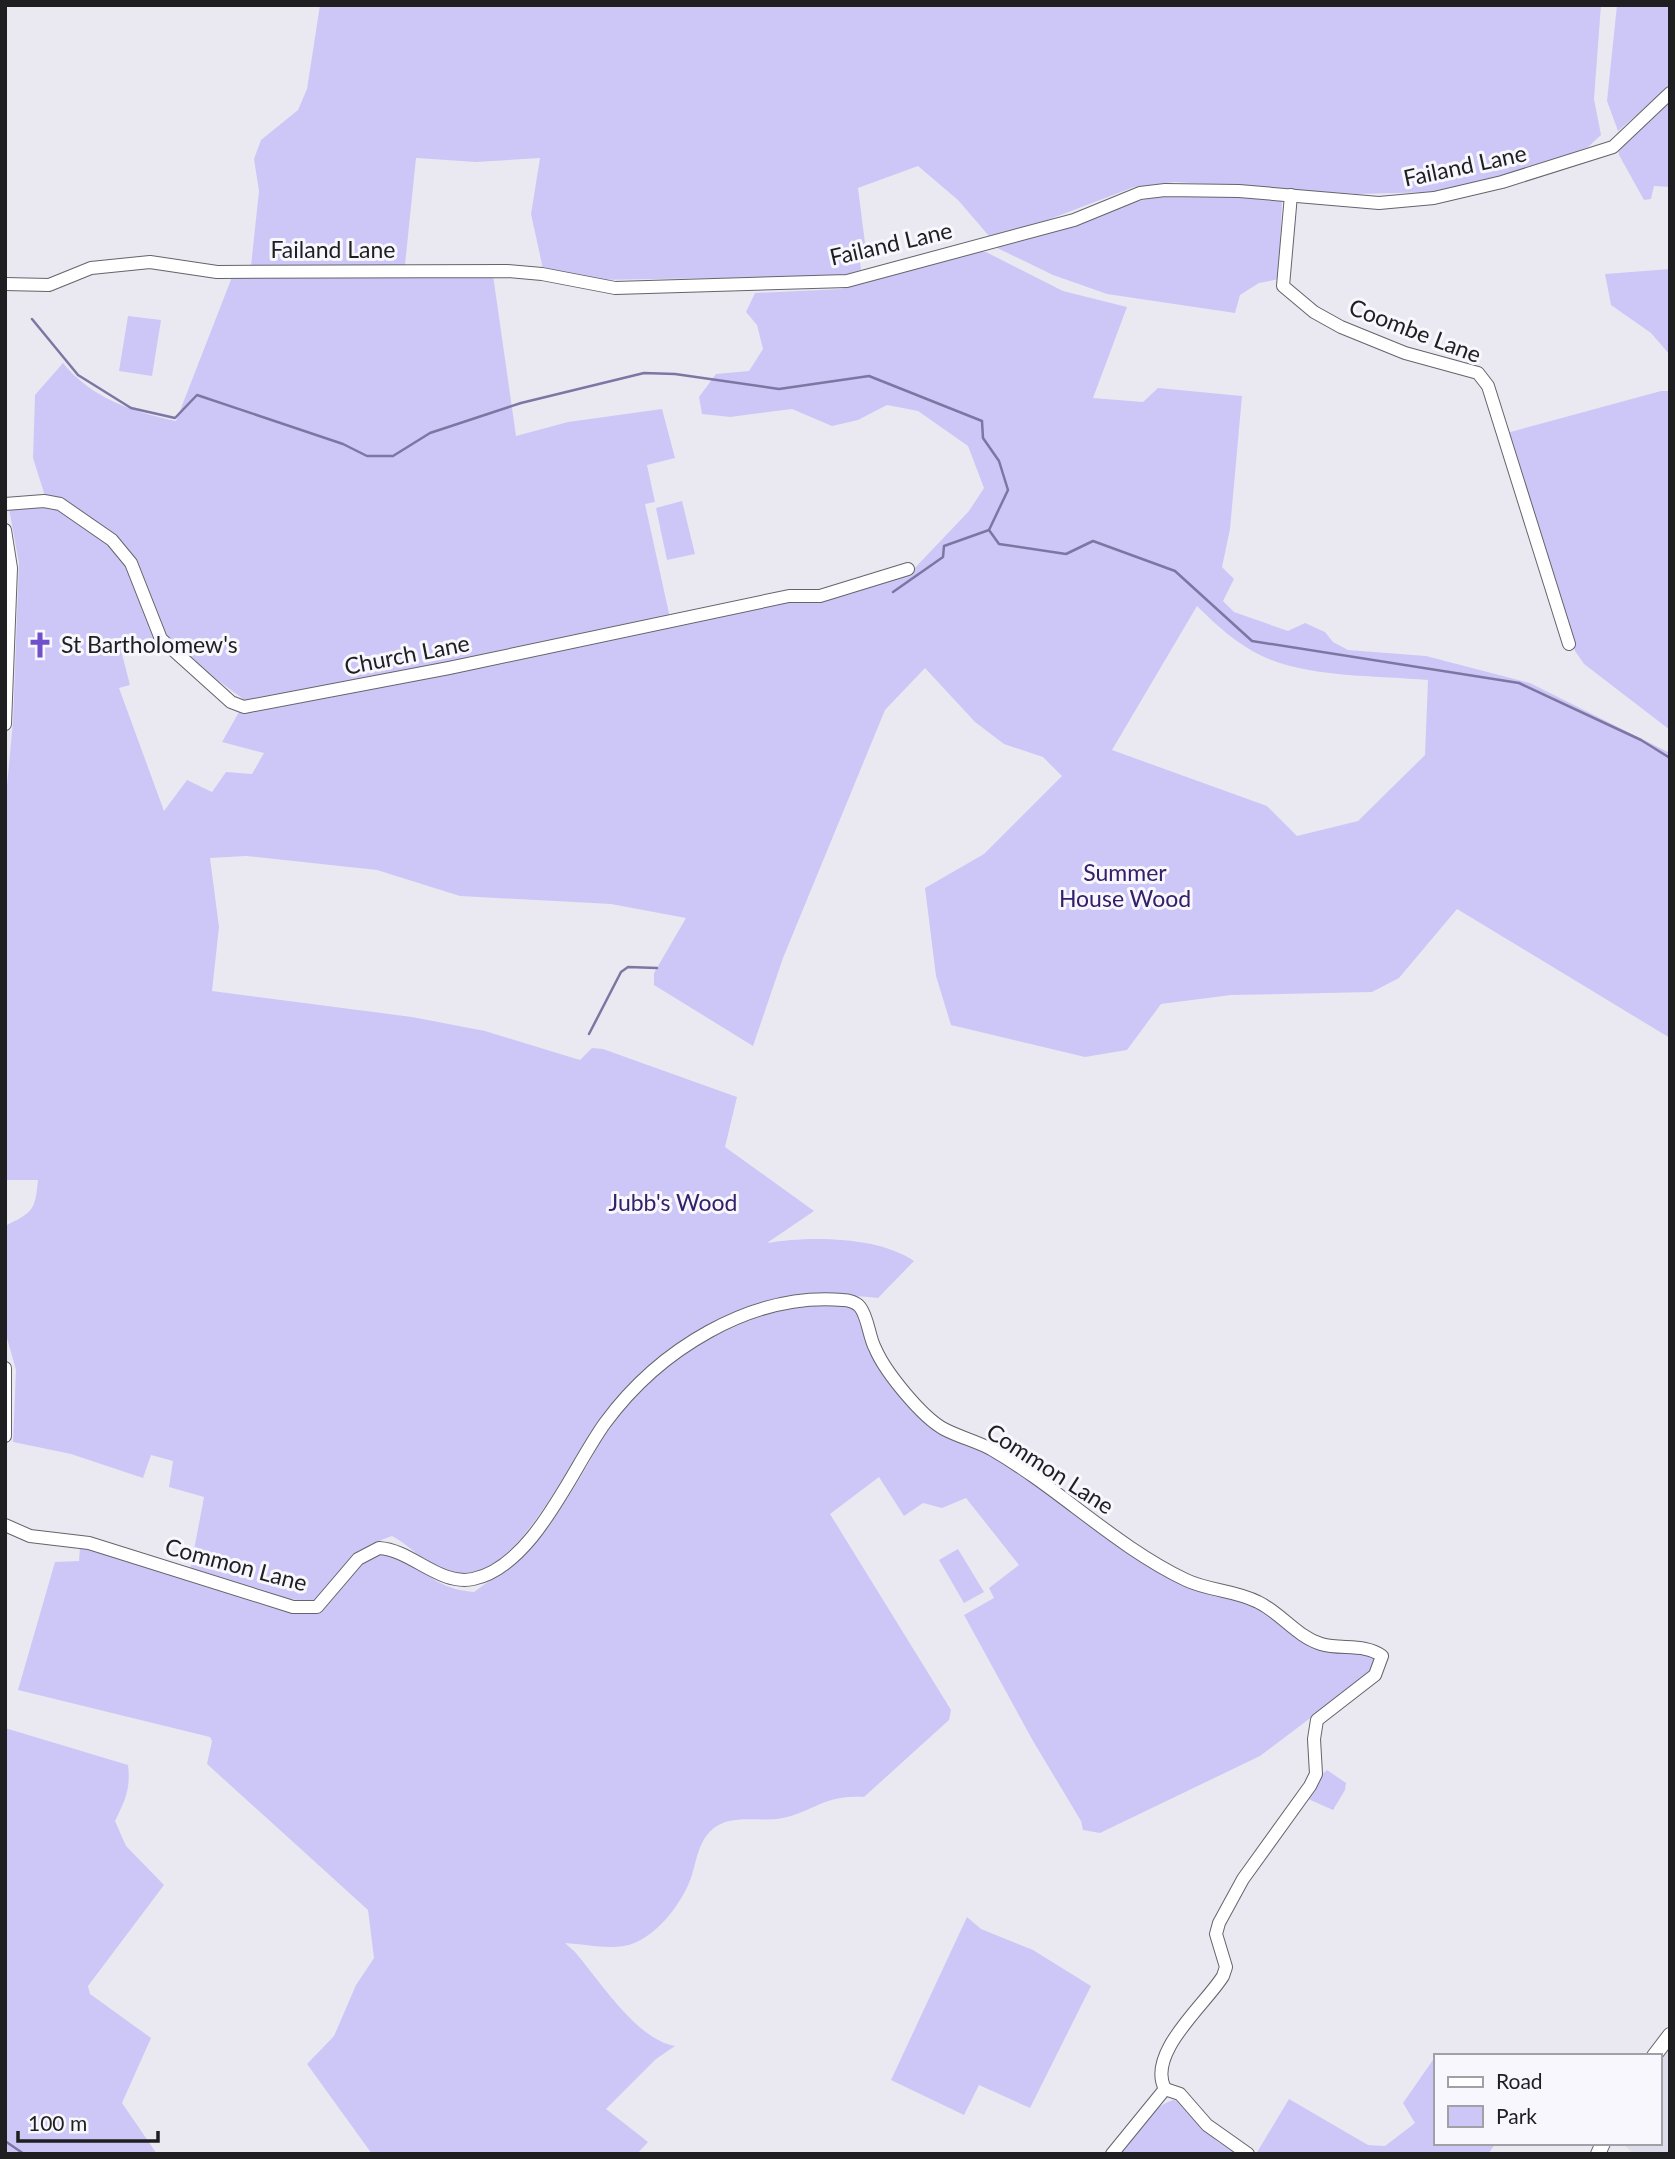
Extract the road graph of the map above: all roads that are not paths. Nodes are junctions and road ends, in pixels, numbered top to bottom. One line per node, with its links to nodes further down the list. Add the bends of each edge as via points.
1 (1670, 93): 2 (street, Failand Lane, via 1613,148 1502,183 1434,198 1379,203)
2 (1292, 195): 3 (street, Failand Lane, via 1139,193 1074,220 847,281 615,288 507,271 217,272 150,262 91,268 48,285); 7 (street, Coombe Lane, via 1283,286 1341,327 1405,353 1478,373 1488,386)
3 (5, 284)
4 (5, 504): 6 (street, Church Lane, via 60,504 112,540 131,563 161,639 231,702 244,706 462,666 789,596 820,596)
5 (5, 530): 8 (street, via 10,580)
6 (908, 569)
7 (1569, 643)
8 (5, 724)
9 (5, 1368): 10 (street)
10 (5, 1436)
11 (5, 1525): 14 (street, Common Lane, via 30,1535 89,1543 293,1606 317,1606 358,1559 379,1548 402,1552 449,1578 470,1580 488,1575 520,1552 604,1425 626,1398 684,1347 751,1312 817,1299 851,1301 860,1306 877,1353 925,1414 941,1427 989,1448 1134,1550 1185,1580 1264,1604 1297,1632 1320,1644 1370,1649 1382,1656 1376,1675 1317,1720 1316,1774 1228,1903 1216,1934 1226,1967 1223,1976 1177,2034 1161,2071)
12 (1670, 2035): 13 (main road)
13 (1656, 2054)
14 (1165, 2089): 15 (street); 16 (street, via 1180,2094 1207,2125)
15 (1112, 2154)
16 (1248, 2154)

